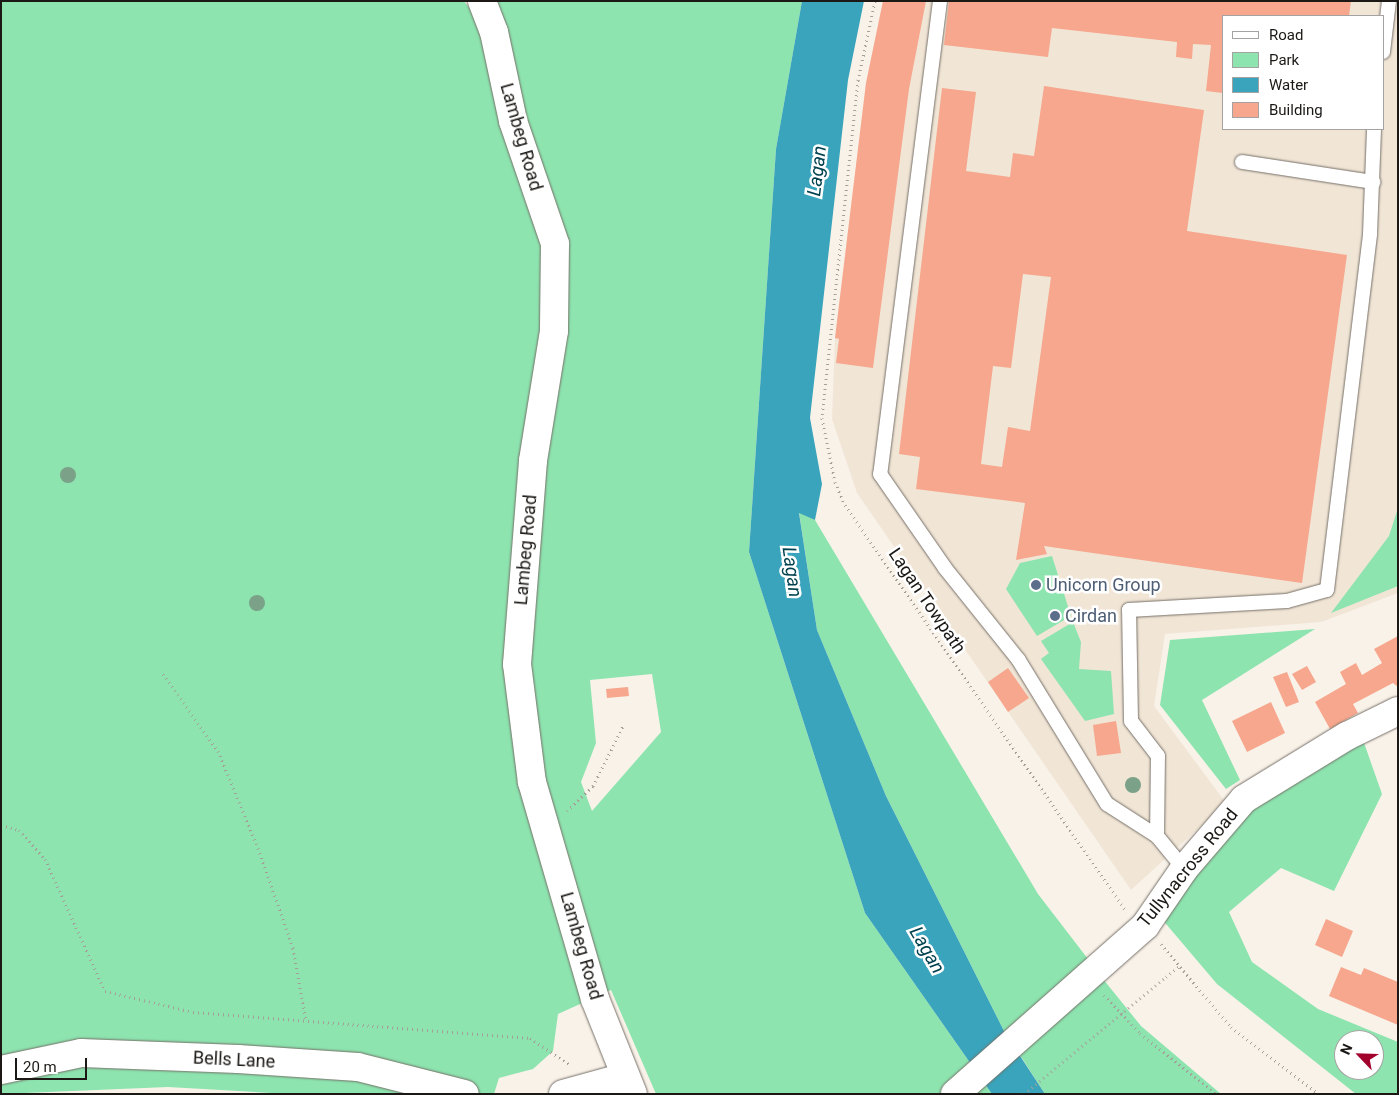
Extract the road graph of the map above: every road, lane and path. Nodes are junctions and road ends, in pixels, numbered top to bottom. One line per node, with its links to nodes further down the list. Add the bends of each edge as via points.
1 (482, 1): 13 (street, Lambeg Road, via 494,32 513,121 555,244 554,331 533,461 517,664 532,782)
2 (875, 1): 16 (path, Lagan Towpath, via 858,80 822,418 835,482 845,505 1042,794 1124,910)
3 (940, 1): 14 (lane, via 880,474 945,568 1018,659 1107,804)
4 (1389, 1): 5 (lane)
5 (1384, 44)
6 (1374, 130): 8 (lane)
7 (1242, 162): 8 (lane)
8 (1372, 182): 14 (lane, via 1370,234 1327,590 1287,601 1129,610 1131,721 1158,756)
9 (163, 674): 19 (path, via 218,751 294,948)
10 (1398, 712): 15 (street, Tullynacross Road, via 1347,736 1244,799)
11 (622, 726): 13 (path, via 593,786)
12 (1, 825): 19 (path, via 19,830 45,859 105,991 193,1012)
13 (547, 831): 22 (street, Lambeg Road, via 595,999)
14 (1158, 836): 15 (lane)
15 (1184, 869): 16 (street, Tullynacross Road)
16 (1141, 928): 17 (path, Lagan Towpath); 25 (street, Tullynacross Road)
17 (1181, 965): 26 (path, bridge); 28 (path, Lagan Towpath, via 1231,1027)
18 (1123, 1016): 27 (path)
19 (306, 1021): 21 (path, via 530,1038)
20 (1, 1070): 23 (street, Bells Lane, via 81,1053 238,1059 358,1067)
21 (596, 1085): 22 (street); 24 (street)
22 (629, 1086)
23 (466, 1094)
24 (563, 1094)
25 (955, 1094)
26 (1024, 1094)
27 (1216, 1094)
28 (1319, 1094)

